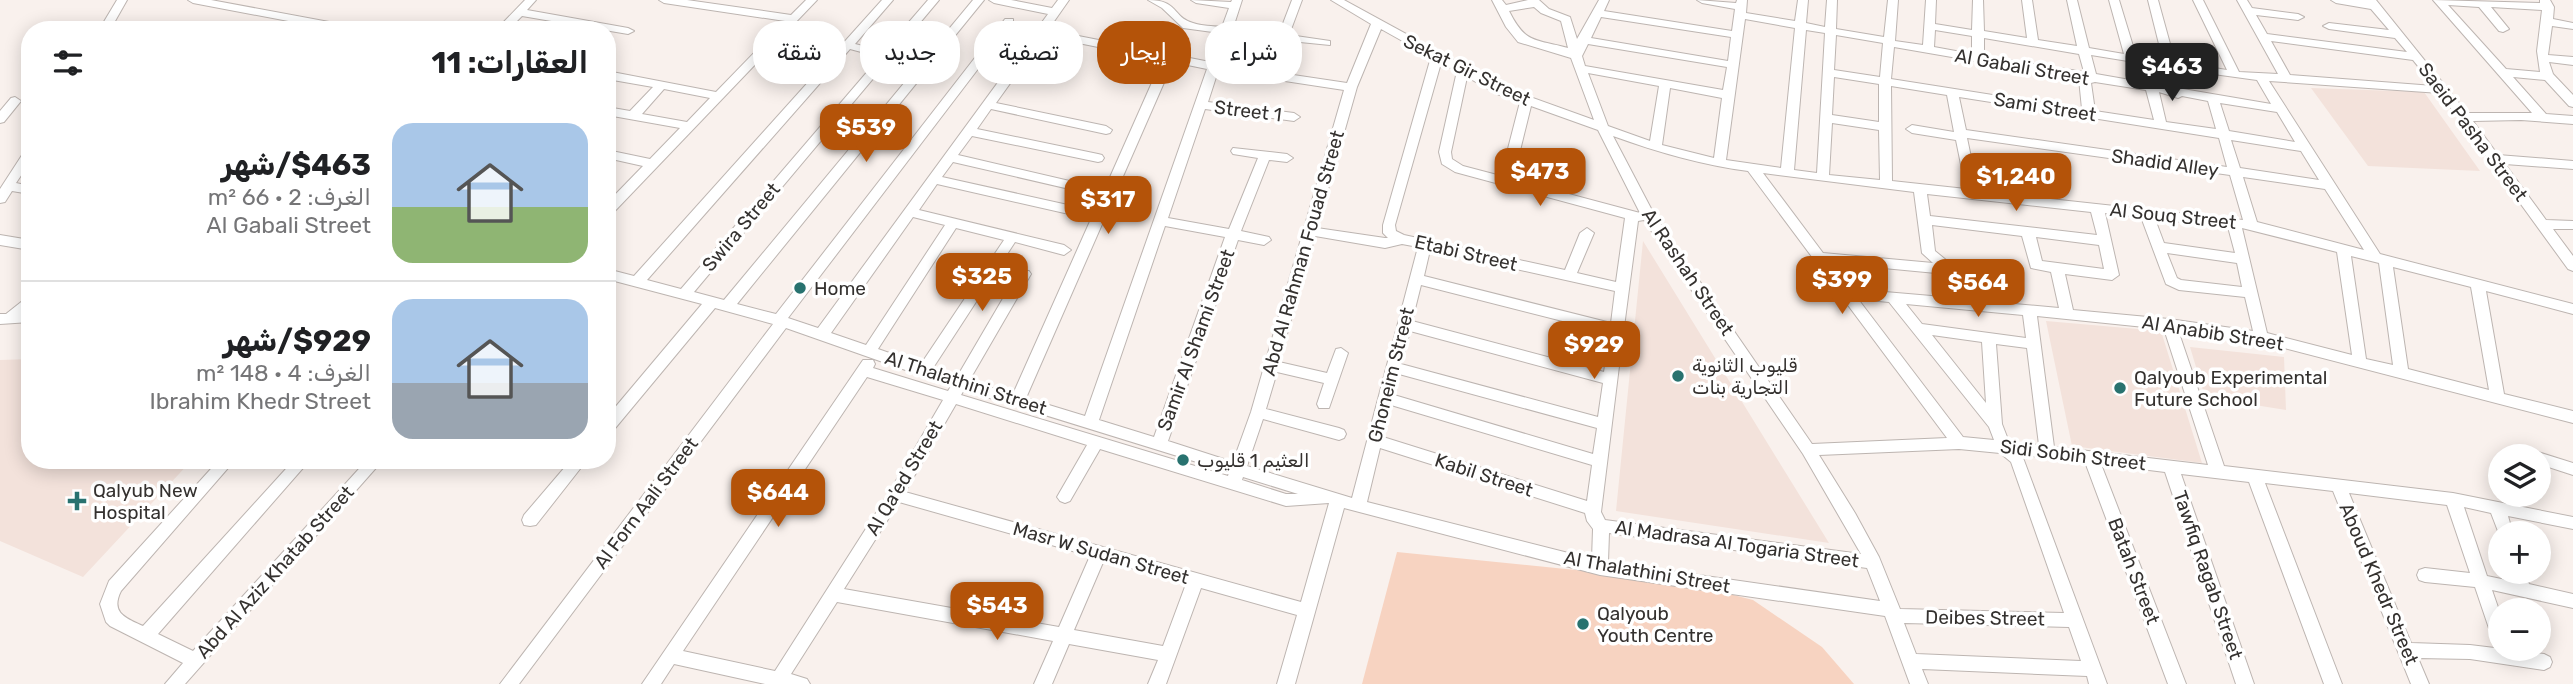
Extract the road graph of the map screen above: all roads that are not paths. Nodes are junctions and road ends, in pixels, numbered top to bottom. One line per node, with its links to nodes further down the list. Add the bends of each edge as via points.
1 (122, 0): 42 (street)
2 (193, 0): 43 (street)
3 (531, 0): 37 (street)
4 (664, 0): 40 (street)
5 (812, 0): 40 (street)
6 (888, 0): 70 (street)
7 (934, 0): 46 (street, Swira Street)
8 (979, 0): 206 (street)
9 (994, 0): 38 (street)
10 (1064, 0): 38 (street)
11 (1153, 0): 56 (street, via 1187,26)
12 (1297, 0): 49 (street)
13 (1336, 0): 51 (street, Sekat Gir Street)
14 (1702, 0): 36 (street, Al Gabali Street)
15 (1803, 0): 52 (street)
16 (1832, 0): 60 (street)
17 (1893, 0): 67 (street)
18 (1931, 0): 53 (street)
19 (1978, 0): 61 (street)
20 (2027, 0): 69 (street)
21 (2072, 0): 73 (street)
22 (2114, 0): 76 (street)
23 (2153, 0): 81 (street)
24 (2198, 0): 86 (street)
25 (2336, 0): 30 (street)
26 (2438, 0): 31 (street); 84 (street)
27 (1196, 1): 29 (street)
28 (1534, 2): 33 (street); 80 (street, Al Rashah Street, via 1566,19)
29 (1236, 3): 48 (street)
30 (2373, 3): 63 (street, Saeid Pasha Street)
31 (2482, 3): 32 (street); 58 (street)
32 (2547, 4): 50 (street)
33 (1500, 5): 80 (street, via 1525,41 1557,47)
34 (2245, 5): 39 (street); 64 (street)
35 (1601, 6): 62 (street); 66 (street)
36 (1741, 7): 52 (street, Al Gabali Street); 62 (street)
37 (519, 12): 44 (street); 45 (street)
38 (1055, 12): 47 (street)
39 (2298, 17)
40 (794, 19): 107 (street)
41 (1009, 20): 212 (street, Al Forn Aali Street)
42 (109, 21)
43 (307, 21)
44 (510, 21)
45 (571, 21)
46 (916, 21)
47 (1048, 21)
48 (1231, 21)
49 (1289, 21)
50 (2548, 22): 55 (street); 77 (street)
51 (1377, 24): 74 (street, Sekat Gir Street); 100 (street, Abd Al Rahman Fouad Street)
52 (1801, 25): 60 (street, Al Gabali Street); 147 (street)
53 (1929, 26): 61 (street); 72 (street)
54 (2329, 26): 63 (street)
55 (2573, 26)
56 (1205, 28)
57 (616, 29): 59 (street)
58 (2503, 30)
59 (628, 31)
60 (1831, 31): 67 (street, Al Gabali Street); 85 (street)
61 (1979, 34): 69 (street); 78 (street)
62 (1737, 35): 82 (street)
63 (2399, 35): 75 (street, Saeid Pasha Street)
64 (2263, 37): 75 (street); 92 (street)
65 (1302, 40): 68 (street)
66 (1583, 40): 80 (street); 82 (street)
67 (1888, 42): 72 (street, Al Gabali Street); 93 (street)
68 (1326, 43)
69 (2033, 43): 73 (street)
70 (847, 45): 71 (street); 198 (street)
71 (860, 48)
72 (1928, 50): 78 (street, Al Gabali Street)
73 (2084, 51): 76 (street); 90 (street)
74 (1437, 56): 83 (street, Sekat Gir Street); 179 (street, via 1389,225 1390,233)
75 (2417, 57): 103 (street, Saeid Pasha Street)
76 (2131, 58): 81 (street)
77 (2543, 58): 79 (street); 87 (street)
78 (1978, 59): 90 (street, Al Gabali Street)
79 (2573, 61)
80 (1578, 62): 98 (street); 127 (street, Al Rashah Street)
81 (2170, 64): 86 (street); 105 (street)
82 (1733, 65): 106 (street)
83 (1463, 70): 110 (street, Sekat Gir Street); 151 (street, via 1446,161)
84 (2501, 72): 87 (street); 120 (street)
85 (1829, 73): 93 (street, Sami Street); 121 (street)
86 (2235, 75): 89 (street)
87 (2550, 76): 101 (street)
88 (616, 77): 99 (street)
89 (2261, 78): 92 (street); 114 (street)
90 (2088, 79): 102 (street, Al Gabali Street); 116 (street)
91 (1302, 80): 100 (street)
92 (2287, 80): 103 (street)
93 (1885, 82): 104 (street, Sami Street); 126 (street)
94 (862, 84): 203 (street, Swira Street)
95 (1003, 84): 112 (street)
96 (1157, 84): 165 (street)
97 (1209, 84): 113 (street)
98 (1665, 84): 106 (street); 133 (street)
99 (663, 85): 107 (street); 117 (street)
100 (1351, 87): 174 (street, Abd Al Rahman Fouad Street)
101 (2567, 87): 111 (street)
102 (2152, 89): 105 (street, Al Gabali Street); 124 (street)
103 (2444, 90): 119 (street, Saeid Pasha Street)
104 (1952, 92): 116 (street, Sami Street); 132 (street)
105 (2178, 94): 108 (street, Al Gabali Street)
106 (1729, 95): 142 (street)
107 (719, 96): 125 (street)
108 (2213, 99): 114 (street, Al Gabali Street); 131 (street)
109 (15, 101): 122 (street)
110 (1526, 101): 127 (street, Sekat Gir Street); 151 (street)
111 (2573, 103)
112 (988, 105): 129 (street); 130 (street)
113 (1202, 105): 118 (street, Street 1); 168 (street)
114 (2280, 109): 134 (street)
115 (616, 113): 117 (street)
116 (2089, 114): 124 (street, Sami Street)
117 (633, 116): 125 (street)
118 (1294, 117)
119 (2463, 117): 120 (street); 141 (street, Saeid Pasha Street)
120 (2542, 117): 123 (street)
121 (1826, 118): 126 (street); 149 (street)
122 (0, 119)
123 (2573, 120)
124 (2161, 124): 131 (street, Sami Street)
125 (689, 126): 143 (street)
126 (1885, 127): 152 (street)
127 (1603, 129): 133 (street, Al Souq Street); 166 (street, Al Rashah Street)
128 (1912, 129): 132 (street, Shadid Alley)
129 (969, 131): 138 (street); 139 (street)
130 (1105, 131)
131 (2224, 134): 134 (street, Sami Street); 148 (street)
132 (1961, 135): 148 (street, Shadid Alley); 158 (street)
133 (1655, 146): 142 (street, Al Souq Street)
134 (2304, 147): 153 (street)
135 (1237, 150): 136 (street)
136 (1265, 155): 140 (street); 177 (street, Samir Al Shami Street)
137 (616, 157): 143 (street)
138 (950, 157): 150 (street); 157 (street)
139 (1098, 158)
140 (1287, 158)
141 (2492, 159): 145 (street); 171 (street, Saeid Pasha Street)
142 (1719, 163): 146 (street, Al Souq Street)
143 (653, 164): 160 (street)
144 (21, 166): 154 (street)
145 (2573, 166)
146 (1753, 169): 147 (street, Al Souq Street); 188 (street)
147 (1787, 173): 149 (street, Al Souq Street)
148 (2235, 174): 153 (street, Shadid Alley); 172 (street)
149 (1823, 178): 152 (street, Al Souq Street)
150 (933, 179): 162 (street); 165 (street)
151 (1506, 181): 164 (street)
152 (1886, 185): 156 (street, Al Souq Street)
153 (2328, 185): 190 (street)
154 (8, 186): 155 (street); 159 (street)
155 (21, 188)
156 (1920, 189): 158 (street, Al Souq Street); 167 (street)
157 (1091, 190)
158 (1973, 195): 161 (street, Al Souq Street)
159 (0, 199)
160 (616, 201)
161 (2097, 208): 163 (street, Al Souq Street); 182 (street)
162 (910, 212): 169 (street); 217 (street)
163 (2146, 213): 170 (street, Al Souq Street); 185 (street)
164 (1632, 215): 166 (street); 200 (street)
165 (1098, 216): 235 (street)
166 (1650, 220): 249 (street, Al Rashah Street)
167 (1924, 220): 175 (street); 193 (street, via 1929,253)
168 (1161, 221): 177 (street); 240 (street)
169 (953, 223): 178 (street); 221 (street)
170 (2234, 223): 172 (street, Al Souq Street); 189 (street)
171 (2541, 224): 173 (street); 191 (street, Saeid Pasha Street)
172 (2251, 225): 186 (street, Al Souq Street)
173 (2573, 225)
174 (1310, 231): 179 (street, Etabi Street, via 1387,243); 224 (street, Abd Al Rahman Fouad Street)
175 (2028, 232): 182 (street); 192 (street, via 2034,263)
176 (1587, 233): 196 (street)
177 (1233, 234): 181 (street); 247 (street, Samir Al Shami Street)
178 (1012, 237): 187 (street); 227 (street)
179 (1401, 239): 184 (street, Etabi Street)
180 (0, 240): 183 (street)
181 (1264, 240)
182 (2105, 241): 192 (street, via 2112,275)
183 (21, 244)
184 (1425, 244): 196 (street, Etabi Street); 197 (street, Ghoneim Street)
185 (2158, 247): 189 (street); 202 (street, via 2174,283)
186 (2343, 248): 190 (street, Al Souq Street); 223 (street)
187 (1064, 250)
188 (1819, 257): 193 (street); 201 (street)
189 (2242, 259): 202 (street)
190 (2380, 259): 199 (street, Al Souq Street); 228 (street)
191 (2573, 266)
192 (2057, 268): 210 (street)
193 (1942, 269): 205 (street)
194 (1024, 274): 231 (street, Al Qa'ed Street)
195 (616, 276): 198 (street, Al Thalathini Street)
196 (1569, 276): 200 (street, Etabi Street)
197 (1416, 278): 213 (street, Ghoneim Street); 216 (street)
198 (637, 282): 203 (street, Al Thalathini Street)
199 (2478, 286): 208 (street, Al Souq Street); 232 (street)
200 (1622, 288): 216 (street)
201 (1846, 293): 204 (street, Al Anabib Street); 246 (street)
202 (2251, 293): 218 (street)
203 (684, 295): 206 (street, Al Thalathini Street)
204 (1893, 297): 205 (street, Al Anabib Street); 215 (street)
205 (1951, 303): 209 (street, Al Anabib Street)
206 (719, 304): 212 (street, Al Thalathini Street); 239 (street)
207 (21, 307): 211 (street)
208 (2573, 309)
209 (2029, 310): 210 (street, Al Anabib Street); 220 (street)
210 (2067, 314): 214 (street, Al Anabib Street)
211 (5, 319)
212 (781, 321): 217 (street, Al Thalathini Street); 302 (street, Al Forn Aali Street)
213 (1404, 324): 225 (street, Ghoneim Street); 230 (street)
214 (2169, 324): 218 (street, Al Anabib Street); 260 (street)
215 (1917, 328): 219 (street); 241 (street)
216 (1619, 330): 230 (street)
217 (822, 334): 221 (street, Al Thalathini Street)
218 (2261, 337): 223 (street, Al Anabib Street)
219 (1989, 338): 220 (street); 241 (street)
220 (2033, 344): 250 (street)
221 (872, 352): 226 (street); 227 (street, Al Thalathini Street)
222 (1340, 353): 229 (street)
223 (2360, 363): 228 (street, Al Anabib Street)
224 (1271, 365): 229 (street); 237 (street, Abd Al Rahman Fouad Street)
225 (1395, 368): 234 (street, Ghoneim Street); 242 (street)
226 (863, 370): 233 (street, Al Thalathini Street); 294 (street)
227 (924, 371): 231 (street, Al Thalathini Street)
228 (2401, 373): 232 (street, Al Anabib Street)
229 (1332, 380): 236 (street)
230 (1612, 380): 242 (street)
231 (962, 384): 233 (street, Al Qa'ed Street); 235 (street, Al Thalathini Street)
232 (2497, 397): 238 (street, Al Anabib Street)
233 (953, 398): 245 (street, Al Thalathini Street); 264 (street, Al Qa'ed Street)
234 (1386, 398): 244 (street, Ghoneim Street); 253 (street)
235 (1017, 401): 240 (street, Al Thalathini Street)
236 (1324, 404)
237 (1258, 412): 243 (street); 262 (street, Abd Al Rahman Fouad Street)
238 (2573, 417)
239 (616, 418)
240 (1090, 424): 247 (street, Al Thalathini Street)
241 (1994, 424): 248 (street)
242 (1605, 425): 253 (street)
243 (1339, 434)
244 (1375, 440): 268 (street, Ghoneim Street); 270 (street, Kabil Street)
245 (1096, 443): 262 (street, Al Thalathini Street); 265 (street)
246 (1959, 443): 248 (street, Sidi Sobih Street); 249 (street, Sidi Sobih Street)
247 (1158, 445): 262 (street, Al Thalathini Street)
248 (2004, 447): 250 (street, Sidi Sobih Street); 288 (street, via 2017,459)
249 (1808, 450): 276 (street, Al Rashah Street)
250 (2047, 452): 251 (street, Sidi Sobih Street)
251 (2091, 458): 254 (street, Sidi Sobih Street); 309 (street, Batah Street)
252 (2551, 462): 259 (street)
253 (1601, 463): 270 (street)
254 (2171, 466): 260 (street, Sidi Sobih Street); 310 (street, Tawfiq Ragab Street)
255 (220, 469): 290 (street, via 115,586 107,607 109,615)
256 (295, 469): 290 (street)
257 (368, 469): 295 (street, Abd Al Aziz Khatab Street)
258 (572, 469): 271 (street)
259 (2573, 469)
260 (2218, 472): 261 (street, Sidi Sobih Street)
261 (2255, 476): 263 (street, Sidi Sobih Street); 311 (street)
262 (1236, 477): 266 (street, Al Thalathini Street)
263 (2338, 484): 267 (street, Sidi Sobih Street); 292 (street, Aboud Khedr Street)
264 (895, 495): 275 (street, Masr W Sudan Street); 283 (street, Al Qa'ed Street)
265 (1065, 497)
266 (1331, 498): 268 (street, Al Thalathini Street); 286 (street)
267 (2453, 499): 269 (street, Sidi Sobih Street); 280 (street)
268 (1358, 506): 277 (street, Al Thalathini Street)
269 (2497, 508): 272 (street); 273 (street, Sidi Sobih Street)
270 (1593, 509): 274 (street, via 1593,519)
271 (530, 520)
272 (2501, 521)
273 (2573, 523)
274 (1601, 526): 276 (street, Al Madrasa Al Togaria Street); 277 (street)
275 (1099, 553): 279 (street, Masr W Sudan Street); 289 (street)
276 (1873, 562): 287 (street, Al Rashah Street)
277 (1600, 568): 287 (street, Al Thalathini Street)
278 (2425, 575): 280 (street)
279 (1196, 580): 286 (street, Masr W Sudan Street); 293 (street)
280 (2480, 581): 282 (street); 285 (street)
281 (2520, 584): 282 (street)
282 (2522, 590): 284 (street)
283 (833, 594): 289 (street); 300 (street, Al Qa'ed Street)
284 (2573, 601)
285 (2488, 603)
286 (1307, 611): 307 (street)
287 (1894, 613): 288 (street, Deibes Street); 296 (street, Al Rashah Street)
288 (2075, 620): 299 (street)
289 (1063, 635): 293 (street); 305 (street)
290 (145, 636): 295 (street)
291 (2488, 648): 292 (street)
292 (2406, 650): 312 (street, Aboud Khedr Street)
293 (1168, 654): 306 (street)
294 (669, 656): 300 (street); 303 (street)
295 (195, 661): 301 (street, Abd Al Aziz Khatab Street)
296 (1911, 661): 299 (street); 308 (street, Al Rashah Street)
297 (2541, 661): 298 (street)
298 (2544, 662)
299 (2095, 676)
300 (779, 680): 304 (street)
301 (174, 684)
302 (509, 684)
303 (651, 684)
304 (801, 684)
305 (1042, 684)
306 (1157, 684)
307 (1286, 684)
308 (1919, 684)
309 (2178, 684)
310 (2245, 684)
311 (2333, 684)
312 (2420, 684)

